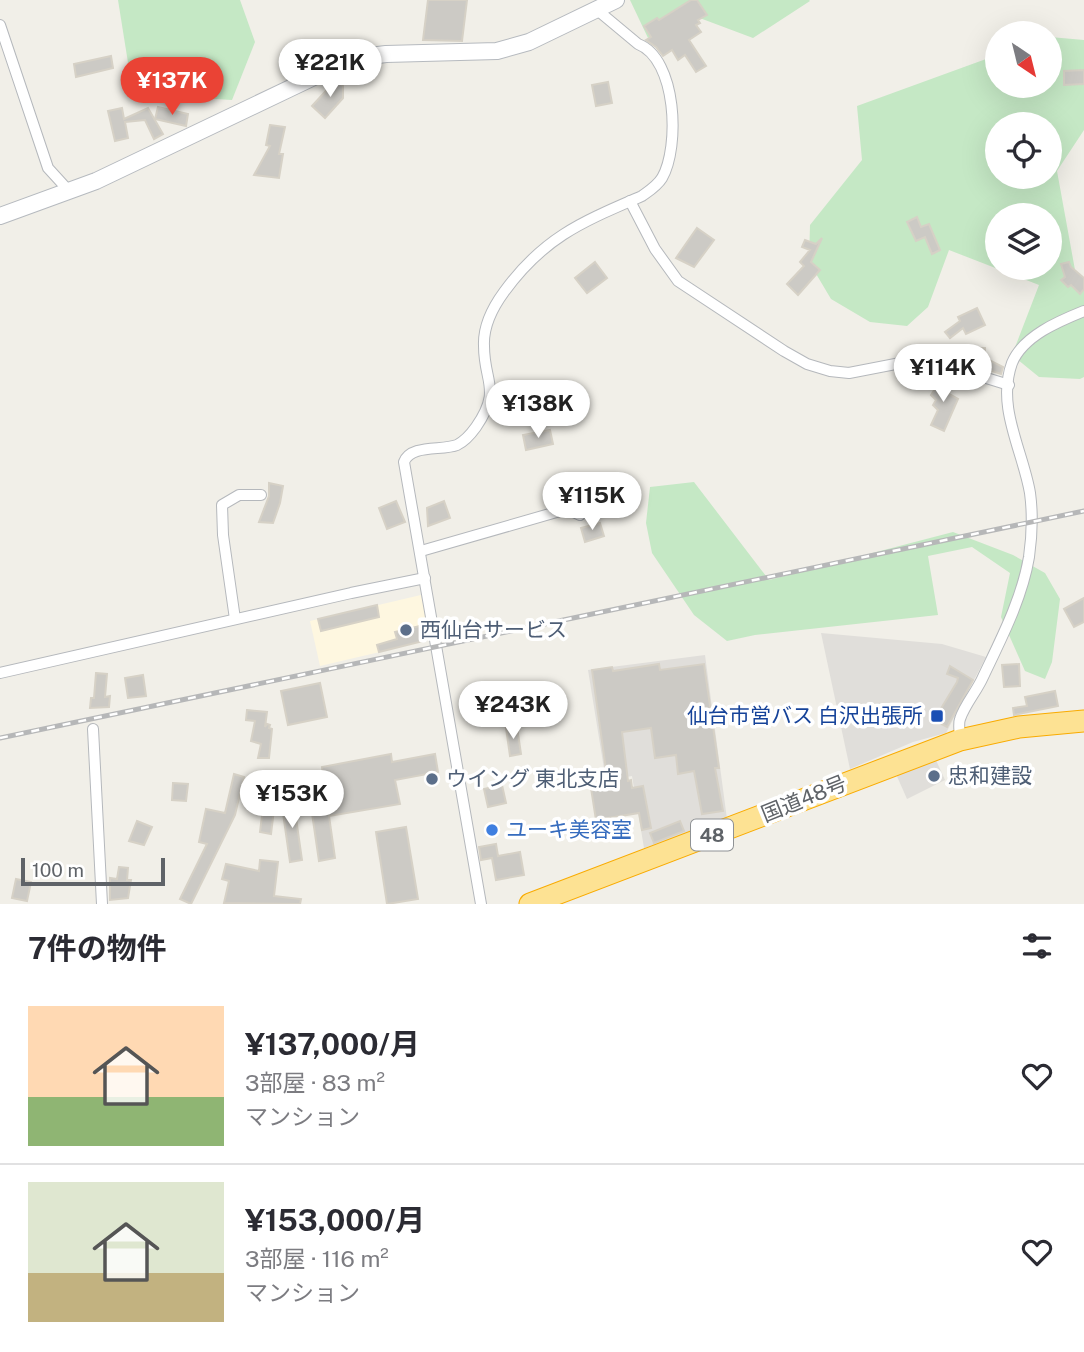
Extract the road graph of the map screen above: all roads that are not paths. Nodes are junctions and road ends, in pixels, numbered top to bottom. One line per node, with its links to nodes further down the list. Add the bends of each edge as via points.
1 (615, 0): 2 (street)
2 (596, 9): 4 (street, via 529,42 497,51 362,57); 5 (street, via 653,56 670,91 666,170 651,190)
3 (0, 25): 4 (street, via 48,168)
4 (69, 191): 6 (street)
5 (630, 201): 8 (street, via 678,281 807,364 849,373 916,360); 11 (street, via 548,243 490,314 484,348 491,396 483,415 457,445 418,451 406,458)
6 (0, 216)
7 (1084, 311): 8 (street, via 1024,346 1012,364)
8 (1009, 384): 17 (street, via 1010,428 1030,494 1029,558 1006,628 959,720)
9 (261, 495): 13 (street, via 239,495 222,505)
10 (580, 515): 11 (street, via 567,509)
11 (421, 551): 12 (street)
12 (425, 578): 13 (street); 19 (street)
13 (235, 619): 14 (street)
14 (0, 673)
15 (1084, 721): 17 (highway, 国道48号 / 48, via 1019,727)
16 (93, 729): 18 (street)
17 (960, 740): 20 (highway, 国道48号 / 48)
18 (102, 904)
19 (481, 904)
20 (530, 904)

